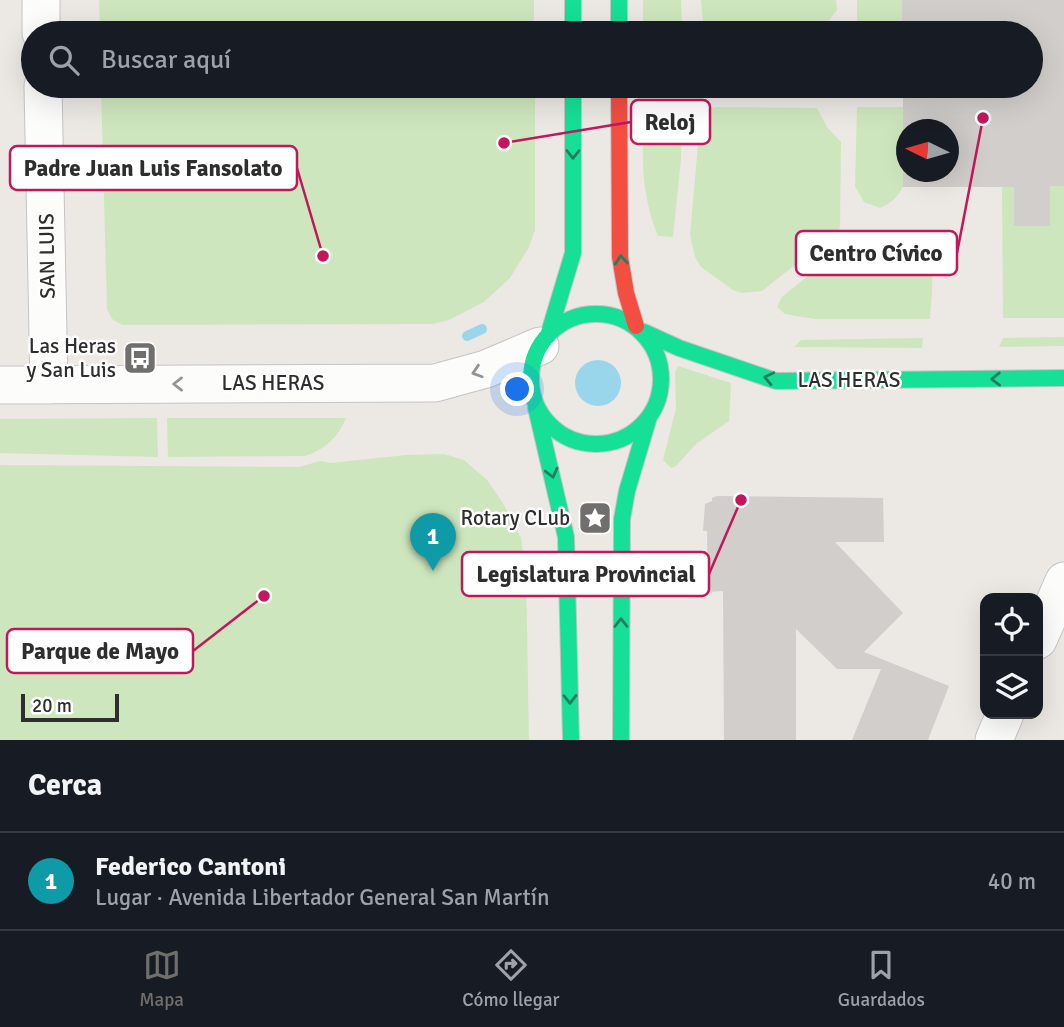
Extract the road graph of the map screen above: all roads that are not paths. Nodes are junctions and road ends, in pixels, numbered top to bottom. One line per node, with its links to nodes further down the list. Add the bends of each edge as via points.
1 (41, 0): 4 (street)
2 (573, 0): 5 (main road)
3 (618, 0): 6 (main road)
4 (41, 21)
5 (573, 21)
6 (619, 21)
7 (43, 98): 14 (street, SAN LUIS)
8 (573, 98): 11 (main road, one-way to 11, via 573,253)
9 (619, 98): 10 (main road, one-way to 9, via 626,293 620,257)
10 (640, 329): 11 (main road, via 602,313 579,315 558,325); 12 (main road, LAS HERAS, one-way to 10, via 776,381 679,348); 16 (main road, via 656,352 661,374 659,397)
11 (544, 341): 14 (street, LAS HERAS, one-way to 14, via 486,369 435,383); 15 (main road, via 533,361 530,384)
12 (1064, 379)
13 (0, 385): 14 (street, LAS HERAS)
14 (50, 385)
15 (536, 406): 16 (main road, via 549,425 567,438 589,444 612,443 633,433); 20 (main road, one-way to 20, via 566,537)
16 (649, 417): 21 (main road, one-way to 16, via 622,519)
17 (1064, 581): 18 (street)
18 (1043, 629)
19 (1003, 719): 22 (street)
20 (571, 740)
21 (621, 740)
22 (994, 740)

